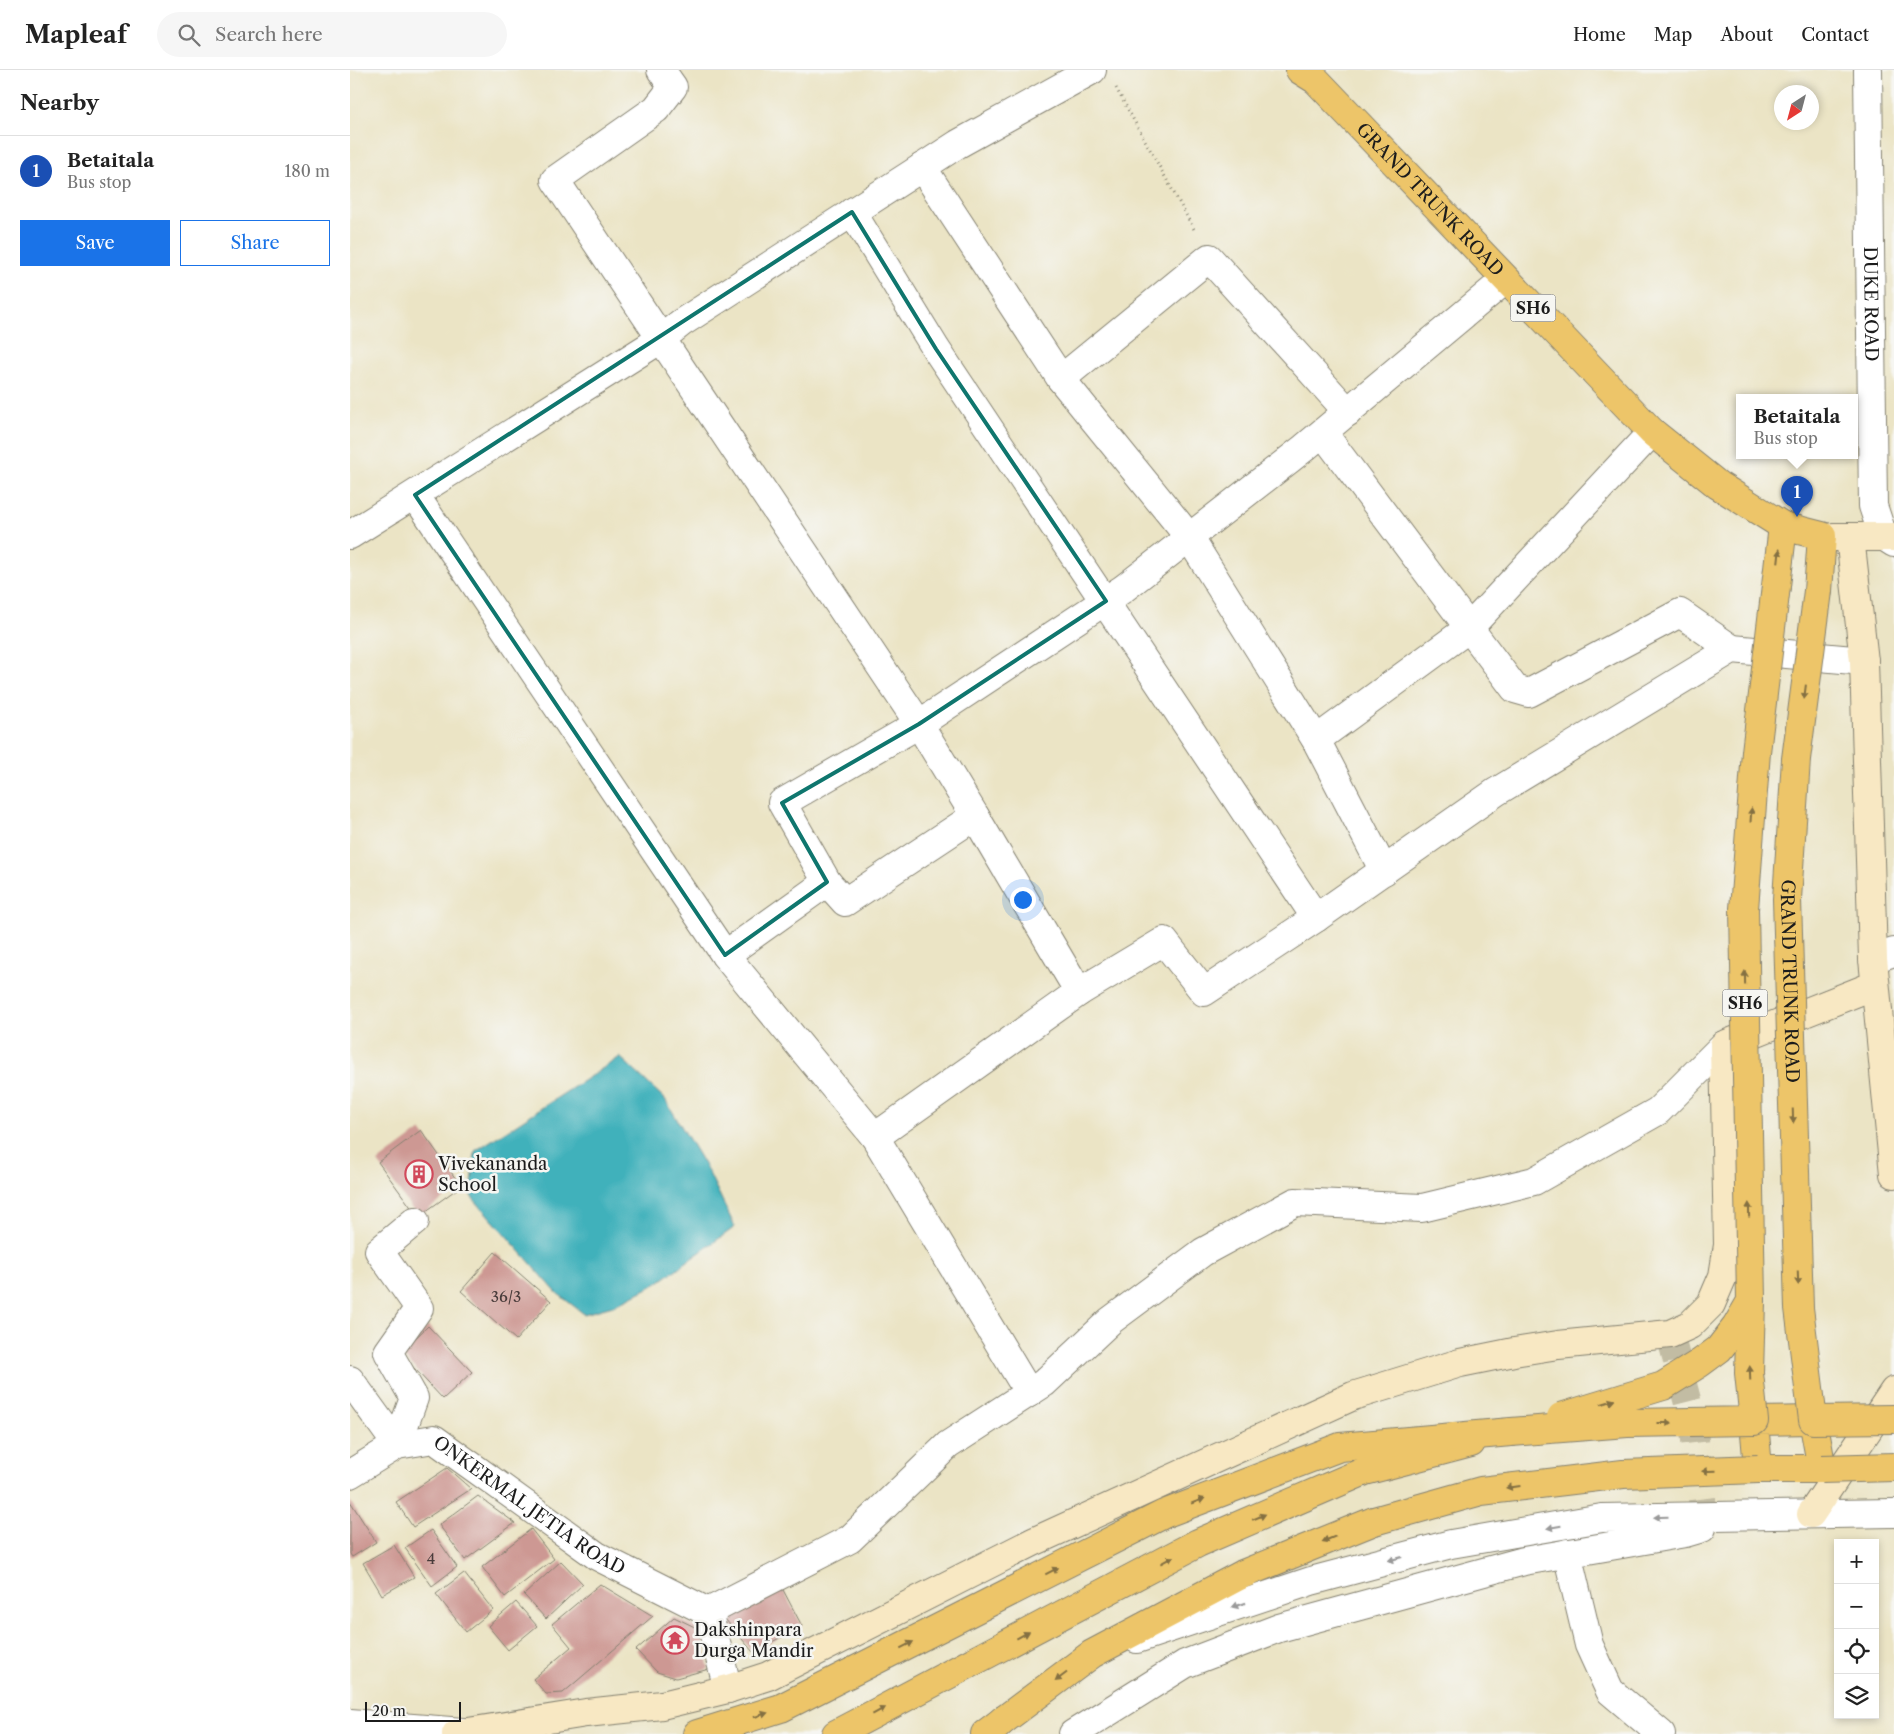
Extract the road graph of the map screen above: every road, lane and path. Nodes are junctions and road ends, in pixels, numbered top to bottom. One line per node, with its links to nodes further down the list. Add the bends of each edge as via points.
1 (661, 70): 10 (street, via 673,87 656,109 554,180)
2 (1092, 70): 6 (street)
3 (1300, 70): 9 (main road, GRAND TRUNK ROAD / SH6, via 1316,80)
4 (1868, 70): 21 (street, DUKE ROAD, via 1873,506)
5 (1116, 87): 8 (path)
6 (922, 167): 7 (street); 11 (street)
7 (852, 212): 10 (street); 22 (street, via 936,349)
8 (1209, 258): 11 (street); 12 (street)
9 (1505, 280): 12 (street); 13 (main road, GRAND TRUNK ROAD / SH6)
10 (661, 339): 15 (street); 26 (street)
11 (1061, 379): 20 (street)
12 (1348, 412): 14 (street)
13 (1652, 432): 16 (main road, GRAND TRUNK ROAD / SH6, via 1718,485); 23 (street)
14 (1323, 433): 20 (street); 23 (street)
15 (415, 495): 17 (street); 32 (street)
16 (1783, 526): 18 (main road, GRAND TRUNK ROAD / SH6); 39 (main road, SH6, one-way to 16, bridge, via 1744,909 1756,752)
17 (350, 535)
18 (1822, 536): 19 (street); 44 (main road, GRAND TRUNK ROAD / SH6, one-way to 44, bridge, via 1796,759 1787,899 1799,1308)
19 (1850, 537): 21 (street); 25 (street)
20 (1189, 538): 22 (street); 27 (street)
21 (1890, 539)
22 (1106, 601): 26 (street); 31 (street)
23 (1469, 628): 24 (street, via 1515,689 1529,693 1680,613); 27 (street)
24 (1732, 649): 25 (street); 29 (street, via 1496,792)
25 (1864, 660): 33 (street)
26 (919, 724): 28 (street); 30 (street, via 782,803)
27 (1316, 740): 29 (street)
28 (975, 816): 30 (street, via 845,902); 34 (street)
29 (1384, 871): 31 (street)
30 (827, 882): 32 (street)
31 (1316, 918): 34 (street, via 1204,992 1164,941)
32 (725, 955): 36 (street)
33 (1881, 965): 35 (street); 37 (street)
34 (1079, 992): 36 (street)
35 (1724, 1045): 42 (street, via 1658,1111 1534,1181 1422,1208 1295,1202 1203,1252 1110,1321); 58 (street, via 1728,1245 1722,1276 1711,1304 1690,1325 1670,1334 1558,1345 1460,1363 1353,1396 1033,1542 768,1676)
36 (875, 1137): 42 (street)
37 (1894, 1174)
38 (415, 1221): 47 (street, via 379,1251 419,1308 388,1352 414,1398)
39 (1751, 1301): 45 (main road, SH6, one-way to 39, bridge, via 1750,1372); 46 (main road, one-way to 39, bridge, via 1663,1386 1719,1349)
40 (350, 1380): 47 (street)
41 (1894, 1391): 53 (street)
42 (1029, 1393): 56 (street, via 948,1444 850,1539)
43 (1894, 1419): 44 (main road, bridge)
44 (1813, 1420): 45 (main road); 50 (main road, GRAND TRUNK ROAD / SH6)
45 (1754, 1421): 46 (main road, one-way to 45, bridge, via 1628,1423); 49 (main road)
46 (1511, 1432): 62 (main road, one-way to 46, via 781,1708 1164,1514 1340,1448); 63 (main road, one-way to 46, via 1198,1543 1365,1471)
47 (397, 1445): 51 (street, ONKERMAL JETIA ROAD); 56 (street, ONKERMAL JETIA ROAD, via 434,1439 596,1556)
48 (1894, 1467): 50 (main road, bridge)
49 (1758, 1469): 50 (main road); 57 (main road, one-way to 57, bridge, via 1623,1474 1481,1492 1374,1520 1243,1574)
50 (1822, 1469)
51 (350, 1474)
52 (1894, 1513): 53 (street)
53 (1811, 1514): 54 (street)
54 (1744, 1515): 55 (street, via 1685,1533); 57 (street, one-way to 57, via 1602,1518 1451,1544 1311,1581)
55 (1567, 1553): 64 (street, via 1524,1560 1279,1628 1185,1664); 65 (street, via 1589,1645 1610,1690)
56 (708, 1612): 58 (street)
57 (1092, 1654): 60 (main road, one-way to 60)
58 (728, 1689): 61 (street, via 662,1706 586,1713)
59 (350, 1724): 61 (street)
60 (992, 1730)
61 (460, 1733)
62 (697, 1734)
63 (836, 1734)
64 (1073, 1734)
65 (1661, 1734)

